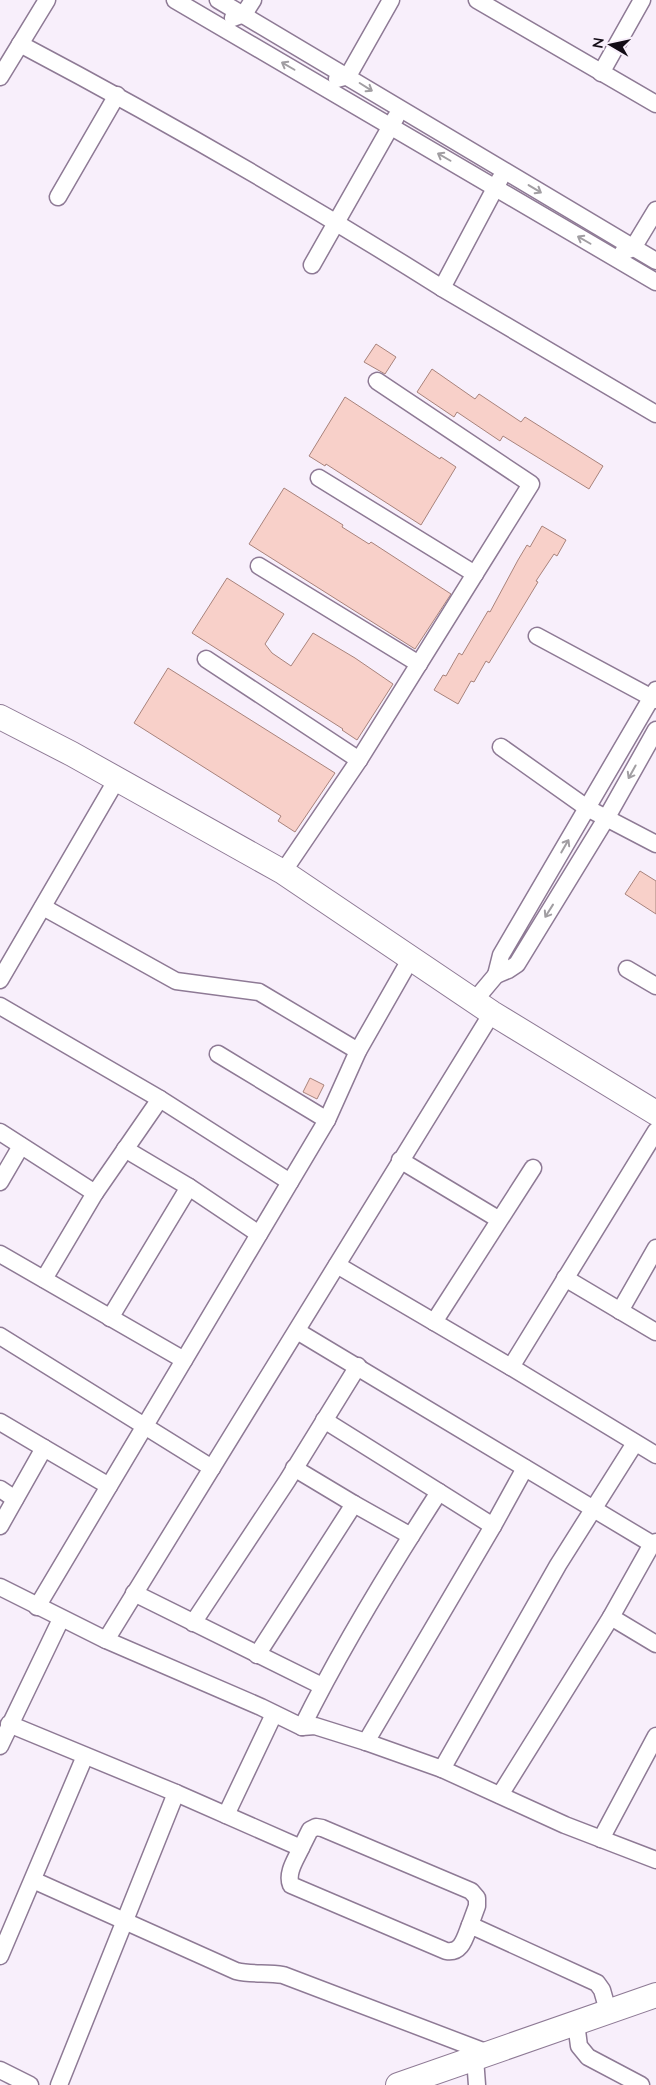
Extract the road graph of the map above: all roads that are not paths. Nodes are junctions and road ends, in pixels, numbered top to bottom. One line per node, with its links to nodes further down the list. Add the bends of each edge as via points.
1 (47, 0): 10 (street)
2 (175, 0): 9 (street)
3 (218, 0): 8 (street)
4 (252, 0): 8 (street)
5 (391, 0): 12 (street)
6 (477, 0): 11 (street)
7 (642, 0): 11 (street)
8 (244, 14): 9 (street); 12 (street)
9 (217, 25): 14 (street, one-way to 9)
10 (20, 44): 13 (street); 15 (street)
11 (601, 74): 16 (street)
12 (348, 76): 14 (street); 17 (street, one-way to 17)
13 (0, 77)
14 (318, 84): 18 (street)
15 (117, 95): 21 (street); 23 (street)
16 (656, 104)
17 (400, 109): 18 (street); 19 (street)
18 (390, 126): 20 (street, one-way to 18); 23 (street)
19 (505, 170): 20 (street); 24 (street, one-way to 24)
20 (495, 188): 25 (street, one-way to 20); 29 (street)
21 (58, 197)
22 (656, 210): 24 (street)
23 (337, 222): 27 (street); 29 (street)
24 (633, 248): 25 (street); 26 (street)
25 (612, 256): 28 (street)
26 (656, 261)
27 (312, 266)
28 (656, 282)
29 (442, 288): 31 (street)
30 (377, 381): 34 (street, via 531,484)
31 (656, 414)
32 (319, 478): 34 (street)
33 (259, 566): 37 (street)
34 (475, 574): 37 (street)
35 (537, 636): 38 (street)
36 (206, 659): 42 (street)
37 (419, 664): 42 (street)
38 (655, 696): 44 (street)
39 (0, 718): 43 (street)
40 (656, 730): 45 (street, one-way to 45)
41 (502, 747): 44 (street)
42 (359, 760): 47 (street)
43 (117, 779): 47 (street); 48 (street)
44 (587, 808): 45 (street); 51 (street, one-way to 44, via 501,955)
45 (607, 817): 46 (street); 51 (street, one-way to 51, via 516,964)
46 (656, 844)
47 (283, 872): 49 (street)
48 (43, 907): 52 (street); 56 (street, via 176,981 259,992)
49 (411, 958): 55 (street); 56 (street)
50 (627, 968): 53 (street)
51 (496, 975): 55 (street)
52 (0, 980)
53 (656, 986)
54 (0, 1006): 58 (street)
55 (484, 1006): 59 (street); 65 (street)
56 (358, 1051): 60 (street)
57 (218, 1054): 60 (street)
58 (160, 1099): 64 (street); 68 (street)
59 (656, 1113)
60 (327, 1120): 68 (street)
61 (656, 1131): 76 (street)
62 (0, 1132): 63 (street)
63 (21, 1146): 67 (street); 70 (street)
64 (125, 1149): 69 (street); 70 (street)
65 (400, 1160): 71 (street); 75 (street)
66 (532, 1168): 71 (street)
67 (0, 1182)
68 (290, 1182): 72 (street)
69 (189, 1188): 72 (street); 79 (street)
70 (95, 1193): 77 (street)
71 (498, 1220): 80 (street)
72 (259, 1234): 84 (street)
73 (656, 1248): 78 (street)
74 (0, 1254): 77 (street)
75 (337, 1265): 80 (street); 81 (street)
76 (565, 1278): 78 (street); 86 (street)
77 (44, 1279): 79 (street)
78 (620, 1311): 82 (street)
79 (110, 1318): 84 (street)
80 (434, 1322): 86 (street)
81 (297, 1331): 85 (street); 93 (street)
82 (656, 1332)
83 (0, 1336): 89 (street)
84 (184, 1360): 89 (street)
85 (358, 1366): 87 (street); 95 (street)
86 (511, 1367): 90 (street)
87 (324, 1420): 94 (street); 98 (street)
88 (0, 1422): 91 (street)
89 (145, 1425): 93 (street); 96 (street)
90 (635, 1443): 92 (street); 101 (street)
91 (44, 1448): 96 (street); 99 (street)
92 (656, 1455)
93 (212, 1468): 107 (street)
94 (294, 1468): 100 (street); 111 (street)
95 (524, 1468): 101 (street); 103 (street)
96 (109, 1486): 108 (street)
97 (0, 1489): 99 (street)
98 (439, 1492): 103 (street); 104 (street)
99 (15, 1499): 102 (street)
100 (354, 1504): 104 (street); 114 (street)
101 (593, 1508): 105 (street); 123 (street)
102 (0, 1526)
103 (493, 1526): 120 (street)
104 (411, 1536): 115 (street)
105 (654, 1543): 109 (street)
106 (0, 1587): 108 (street)
107 (134, 1593): 111 (street); 112 (street)
108 (37, 1607): 110 (street)
109 (611, 1618): 113 (street); 125 (street)
110 (61, 1619): 112 (street); 117 (street)
111 (193, 1623): 114 (street)
112 (106, 1640): 116 (street)
113 (656, 1644)
114 (257, 1655): 115 (street)
115 (322, 1686): 118 (street)
116 (274, 1714): 118 (street); 126 (street)
117 (9, 1724): 121 (street); 122 (street)
118 (302, 1727): 120 (street, via 315,1726)
119 (656, 1736): 127 (street)
120 (366, 1742): 123 (street)
121 (0, 1746)
122 (85, 1756): 124 (street); 130 (street)
123 (442, 1769): 125 (street)
124 (176, 1793): 126 (street); 131 (street)
125 (500, 1795): 127 (street)
126 (226, 1815): 128 (street)
127 (601, 1840): 129 (street)
128 (301, 1848): 132 (street, via 310,1830 322,1828 471,1891 477,1898 477,1906); 132 (street, via 288,1879 291,1885 453,1953 459,1950)
129 (656, 1860)
130 (33, 1880): 131 (street); 133 (street)
131 (123, 1921): 137 (street, via 236,1971 252,1975 268,1972 283,1975); 140 (street)
132 (470, 1925): 135 (street, via 597,1983)
133 (0, 1956)
134 (656, 1995): 135 (street)
135 (608, 2011): 136 (street)
136 (576, 2023): 137 (street); 143 (street, via 579,2046 588,2057)
137 (482, 2056): 141 (street); 142 (street)
138 (0, 2070): 139 (street)
139 (30, 2085)
140 (60, 2085)
141 (398, 2085)
142 (477, 2085)
143 (641, 2085)

